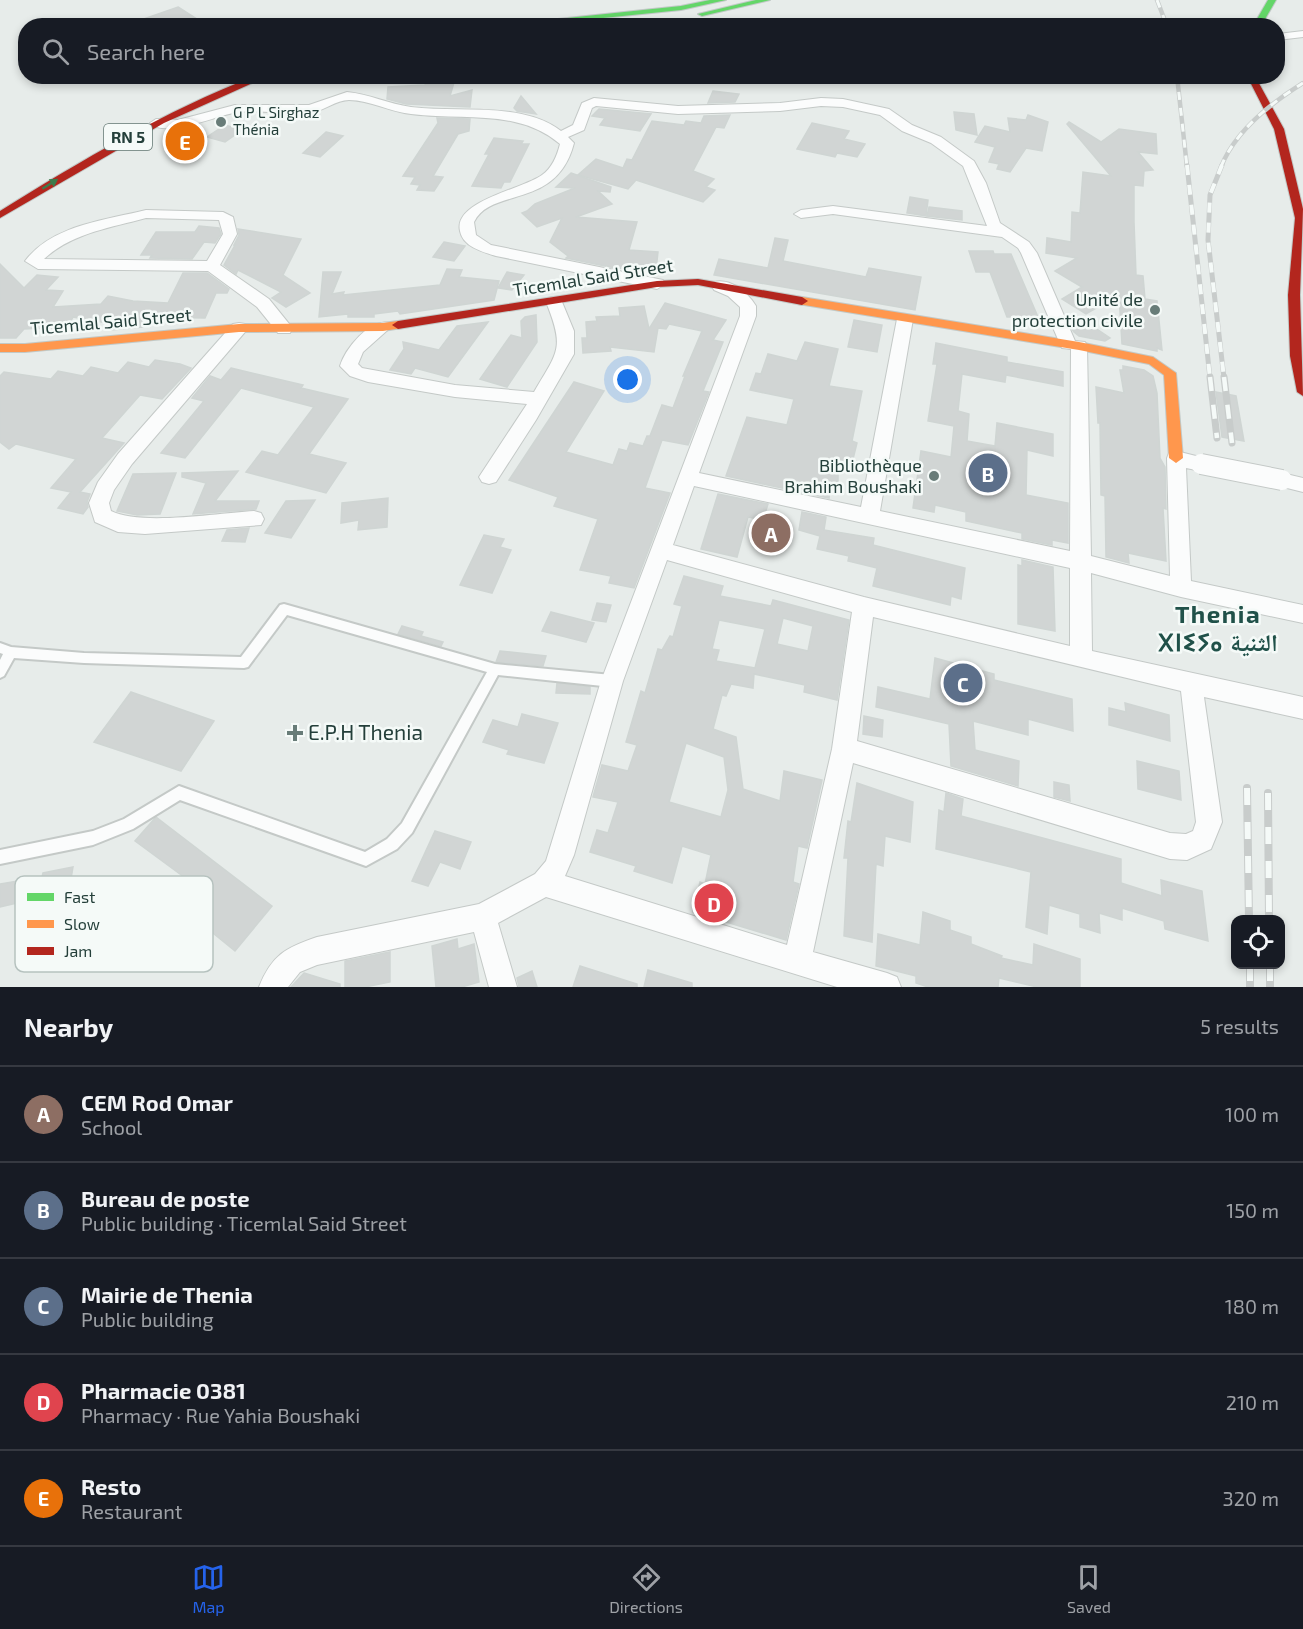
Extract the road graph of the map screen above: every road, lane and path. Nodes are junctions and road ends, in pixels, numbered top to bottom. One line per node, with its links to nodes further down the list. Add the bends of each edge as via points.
1 (722, 0): 4 (main road)
2 (766, 0): 5 (main road)
3 (1272, 0): 6 (main road)
4 (578, 18)
5 (678, 18)
6 (1262, 18)
7 (1303, 34): 8 (street)
8 (1285, 36)
9 (215, 84): 14 (main road, RN 5, via 146,114)
10 (243, 84): 12 (main road, RN 5)
11 (1255, 84): 17 (main road, via 1279,129)
12 (156, 123): 13 (street, via 178,124 235,109 318,108 351,96 414,111 513,117 532,121); 16 (main road, RN 5, one-way to 12)
13 (561, 136): 18 (street, via 579,127 586,106 594,102 678,110 821,102 866,108 884,112 907,128 936,140 969,164 994,225); 20 (street, via 567,143 565,152 549,177 482,206 471,216 468,232 480,244 501,253)
14 (37, 176)
15 (801, 214): 18 (street, via 833,210)
16 (0, 215)
17 (1301, 217): 29 (main road, via 1294,305 1296,356)
18 (1005, 233): 27 (street, via 1029,253)
19 (212, 266): 19 (street, via 38,264 33,261 49,246 75,232 159,212 213,214 228,220 230,234); 26 (street, via 263,303)
20 (657, 284): 21 (main road, Ticemlal Said Street, via 698,282); 22 (main road, Ticemlal Said Street)
21 (720, 286): 23 (main road, Ticemlal Said Street); 33 (street, via 734,292 748,306 748,316)
22 (554, 302): 24 (main road, Ticemlal Said Street); 30 (street, via 566,331 565,354)
23 (905, 319): 27 (main road, Ticemlal Said Street); 35 (street)
24 (383, 327): 26 (main road, Ticemlal Said Street); 30 (street, via 351,356 350,366 356,372 455,391)
25 (239, 328): 26 (main road, Ticemlal Said Street); 28 (main road, Ticemlal Said Street); 36 (street, via 125,459 99,503 102,516 118,524)
26 (284, 329)
27 (1074, 345): 31 (main road, Ticemlal Said Street, via 1147,359 1166,368 1170,373); 38 (street)
28 (0, 348)
29 (1303, 392)
30 (539, 399): 32 (street)
31 (1176, 458): 34 (street, bridge); 39 (street)
32 (489, 477)
33 (689, 478): 35 (street); 37 (street)
34 (1303, 485)
35 (869, 516): 38 (street)
36 (254, 519)
37 (660, 550): 40 (street); 46 (street)
38 (1081, 562): 39 (street); 43 (street)
39 (1181, 588): 41 (street)
40 (864, 606): 43 (street); 49 (street)
41 (1303, 614)
42 (5, 650): 44 (lane, via 84,658 244,663 284,609); 45 (lane)
43 (1081, 659): 47 (street)
44 (495, 669): 46 (lane); 50 (lane, via 407,828 392,844 366,859 179,793 128,824 93,838)
45 (0, 672)
46 (612, 681): 51 (street, via 561,855)
47 (1191, 683): 48 (street); 49 (street, via 1209,822 1202,840 1187,847 1170,846)
48 (1303, 708)
49 (844, 749): 53 (street)
50 (0, 857)
51 (544, 883): 52 (street); 53 (street)
52 (483, 917): 54 (street, via 318,951 291,960); 55 (street)
53 (797, 962): 56 (street)
54 (273, 987)
55 (503, 987)
56 (887, 987)

